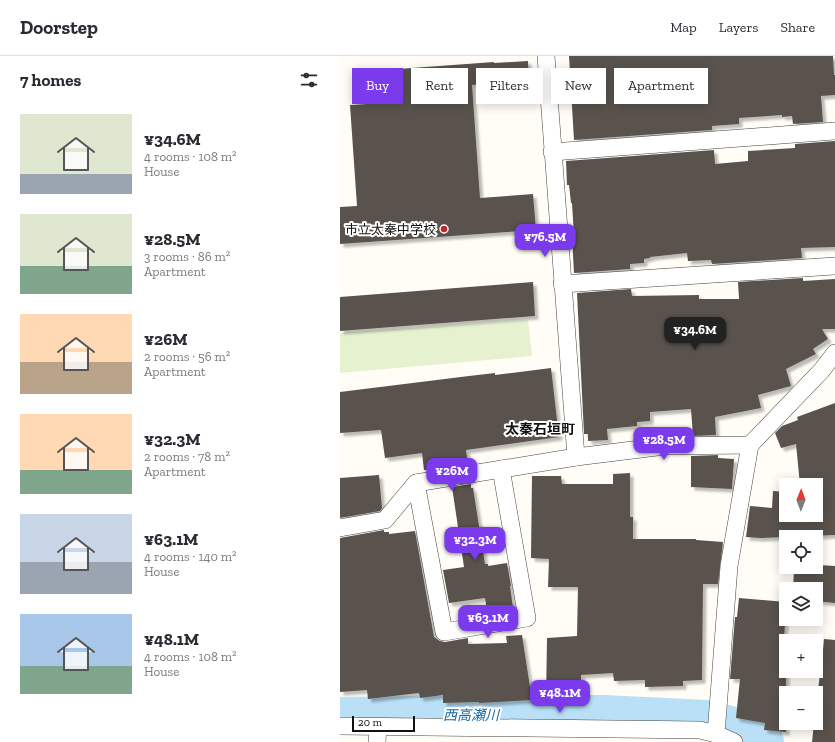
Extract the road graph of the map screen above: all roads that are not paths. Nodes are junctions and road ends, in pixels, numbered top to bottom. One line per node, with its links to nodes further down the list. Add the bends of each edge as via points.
1 (546, 56): 3 (street)
2 (835, 131): 3 (street)
3 (552, 152): 5 (street)
4 (835, 266): 5 (street)
5 (562, 284): 8 (street)
6 (835, 353): 7 (street)
7 (750, 446): 8 (street, via 665,446); 12 (street, via 729,566)
8 (576, 457): 9 (street)
9 (501, 469): 10 (street); 10 (street, via 527,618 444,632)
10 (416, 483): 11 (street, via 384,520)
11 (340, 528)
12 (717, 725): 14 (street, via 700,730); 15 (street)
13 (340, 726): 14 (street)
14 (378, 734)
15 (734, 742)

